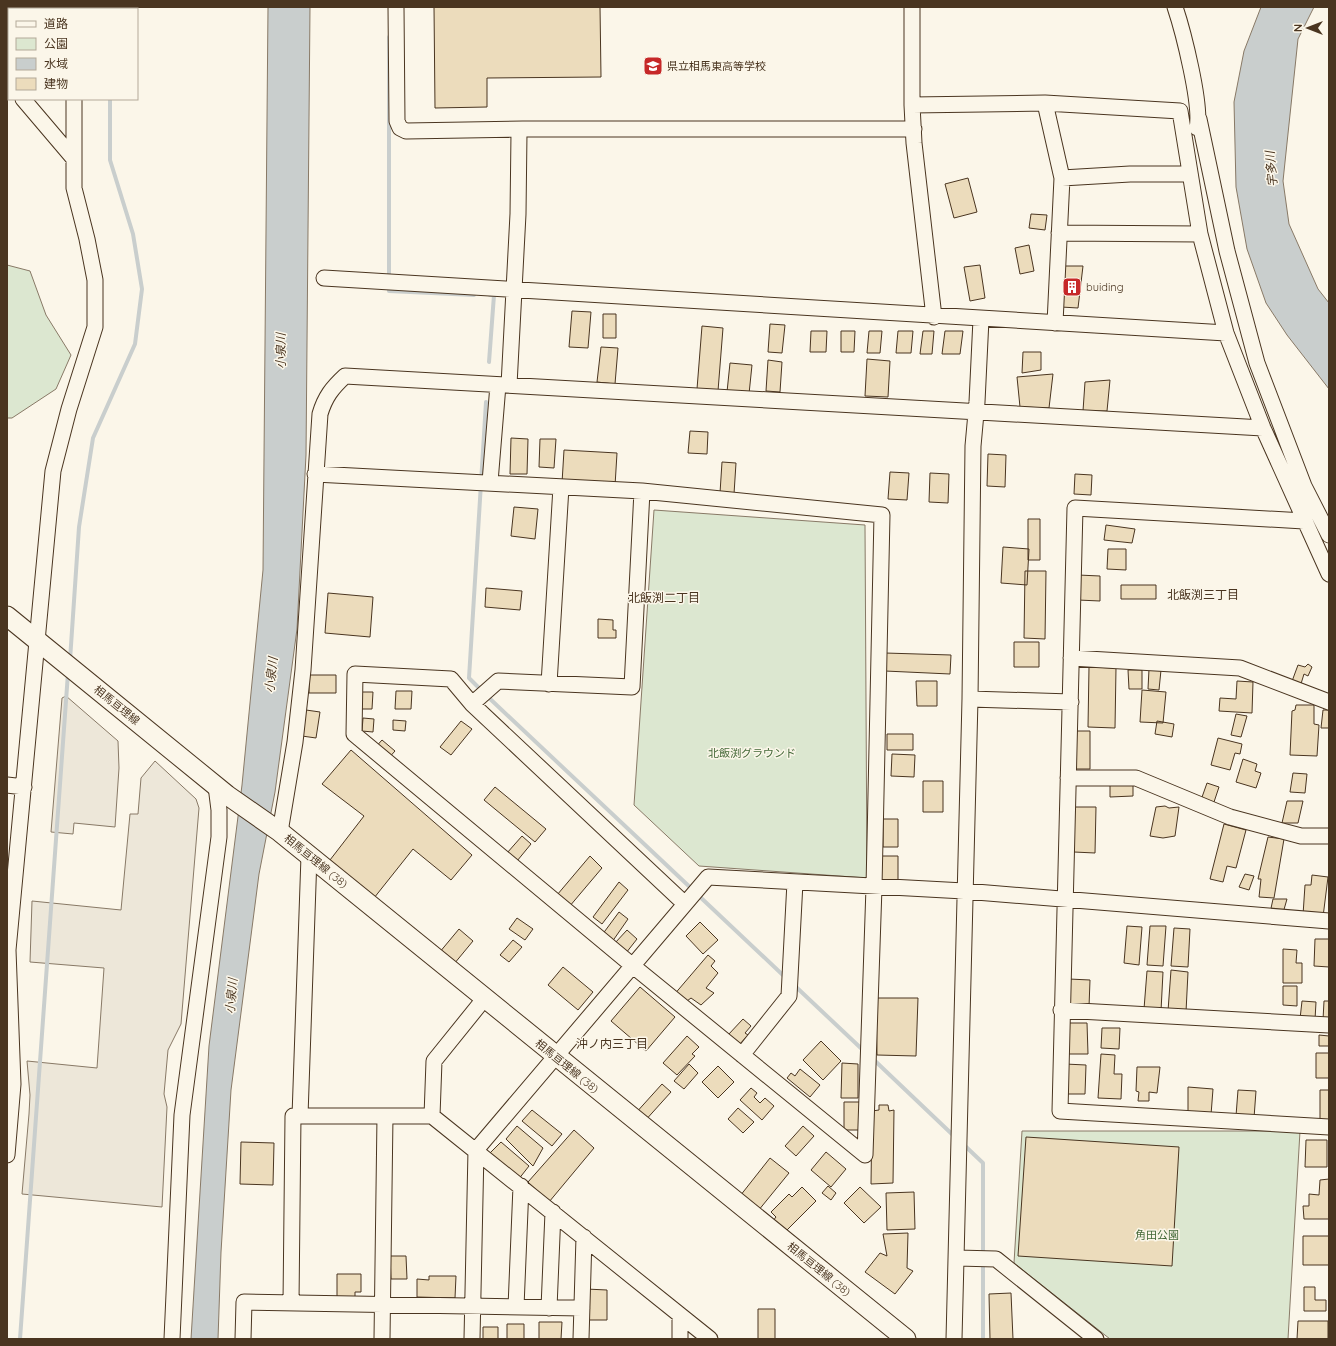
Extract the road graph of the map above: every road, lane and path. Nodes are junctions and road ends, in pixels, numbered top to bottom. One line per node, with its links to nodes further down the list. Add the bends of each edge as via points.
1 (396, 7): 9 (street, via 396,120 400,128 406,131)
2 (912, 7): 7 (street)
3 (1175, 7): 8 (street)
4 (25, 100): 12 (street)
5 (74, 100): 12 (street)
6 (1045, 104): 7 (street); 11 (street, via 1180,111); 14 (street)
7 (912, 105): 10 (street)
8 (1199, 119): 11 (street, via 1195,138); 23 (street, via 1227,252)
9 (523, 129): 10 (street); 18 (street, via 519,133)
10 (914, 129): 19 (street)
11 (1186, 150): 13 (street)
12 (74, 159): 36 (street, via 74,188 88,239 95,280 95,328 69,409 54,471)
13 (1190, 174): 14 (street); 16 (street)
14 (1062, 178): 15 (street)
15 (1059, 233): 16 (street); 21 (street)
16 (1200, 234): 22 (street)
17 (324, 278): 18 (street)
18 (514, 289): 19 (street); 25 (street)
19 (934, 316): 20 (street)
20 (981, 319): 21 (street); 26 (street)
21 (1055, 323): 22 (street)
22 (1225, 327): 23 (street); 24 (street)
23 (1250, 338): 24 (street); 33 (street, via 1304,486)
24 (1244, 378): 27 (street)
25 (503, 385): 26 (street); 28 (street, via 345,376 325,397 320,414); 29 (street)
26 (976, 412): 27 (street); 39 (street, via 973,446)
27 (1263, 428): 32 (street)
28 (315, 474): 29 (street); 47 (street, via 303,670 295,742)
29 (484, 482): 30 (street)
30 (561, 488): 31 (street); 38 (street)
31 (642, 491): 38 (street, via 632,687); 51 (street, via 882,515)
32 (1304, 521): 34 (street); 37 (street, via 1075,508)
33 (1329, 535)
34 (1329, 574)
35 (7, 616): 36 (main road, 相馬亘理線)
36 (38, 641): 45 (street); 46 (main road, 相馬亘理線)
37 (1071, 658): 41 (street); 42 (street, via 1240,668)
38 (549, 684): 40 (street, via 498,681)
39 (970, 699): 41 (street); 52 (street)
40 (474, 702): 54 (street); 56 (street, via 451,679 355,674 354,734)
41 (1070, 702): 43 (street)
42 (1329, 702)
43 (1068, 778): 48 (street, via 1136,778 1230,816 1301,836); 53 (street)
44 (7, 785): 45 (street)
45 (24, 787): 57 (street, via 8,950)
46 (222, 790): 47 (main road, 相馬亘理線 (38)); 81 (street, via 219,837 182,1116)
47 (277, 829): 49 (main road, 相馬亘理線 (38))
48 (1329, 836)
49 (309, 856): 58 (main road, 相馬亘理線 (38)); 64 (street)
50 (795, 882): 51 (street); 54 (street, via 708,876); 61 (street, via 789,996)
51 (874, 887): 52 (street); 61 (street, via 865,1155)
52 (964, 891): 53 (street); 73 (street)
53 (1066, 899): 55 (street); 59 (street)
54 (688, 901): 56 (street)
55 (1329, 921)
56 (633, 966): 61 (street); 62 (street)
57 (8, 977): 63 (street)
58 (484, 999): 62 (main road, 相馬亘理線 (38)); 66 (street, via 434,1061)
59 (1061, 1010): 60 (street); 67 (street, via 1060,1111)
60 (1329, 1025)
61 (742, 1055)
62 (556, 1056): 68 (street); 88 (main road, 相馬亘理線 (38))
63 (9, 1097): 69 (street)
64 (300, 1116): 65 (street); 74 (street, via 293,1116)
65 (385, 1116): 66 (street); 75 (street)
66 (432, 1116): 68 (street)
67 (1329, 1126)
68 (476, 1150): 70 (street); 76 (street)
69 (7, 1155)
70 (521, 1186): 71 (street); 77 (street)
71 (553, 1212): 72 (street); 78 (street)
72 (584, 1237): 79 (street); 80 (street)
73 (956, 1258): 89 (street); 90 (street, via 996,1259)
74 (291, 1303): 75 (street); 82 (street, via 244,1302)
75 (383, 1304): 76 (street); 83 (street)
76 (473, 1306): 77 (street); 84 (street)
77 (516, 1307): 78 (street)
78 (549, 1308): 79 (street)
79 (582, 1308): 85 (street)
80 (680, 1315): 86 (street); 87 (street)
81 (172, 1339)
82 (243, 1339)
83 (382, 1339)
84 (472, 1339)
85 (581, 1339)
86 (680, 1339)
87 (710, 1339)
88 (906, 1339)
89 (954, 1339)
90 (1096, 1339)

